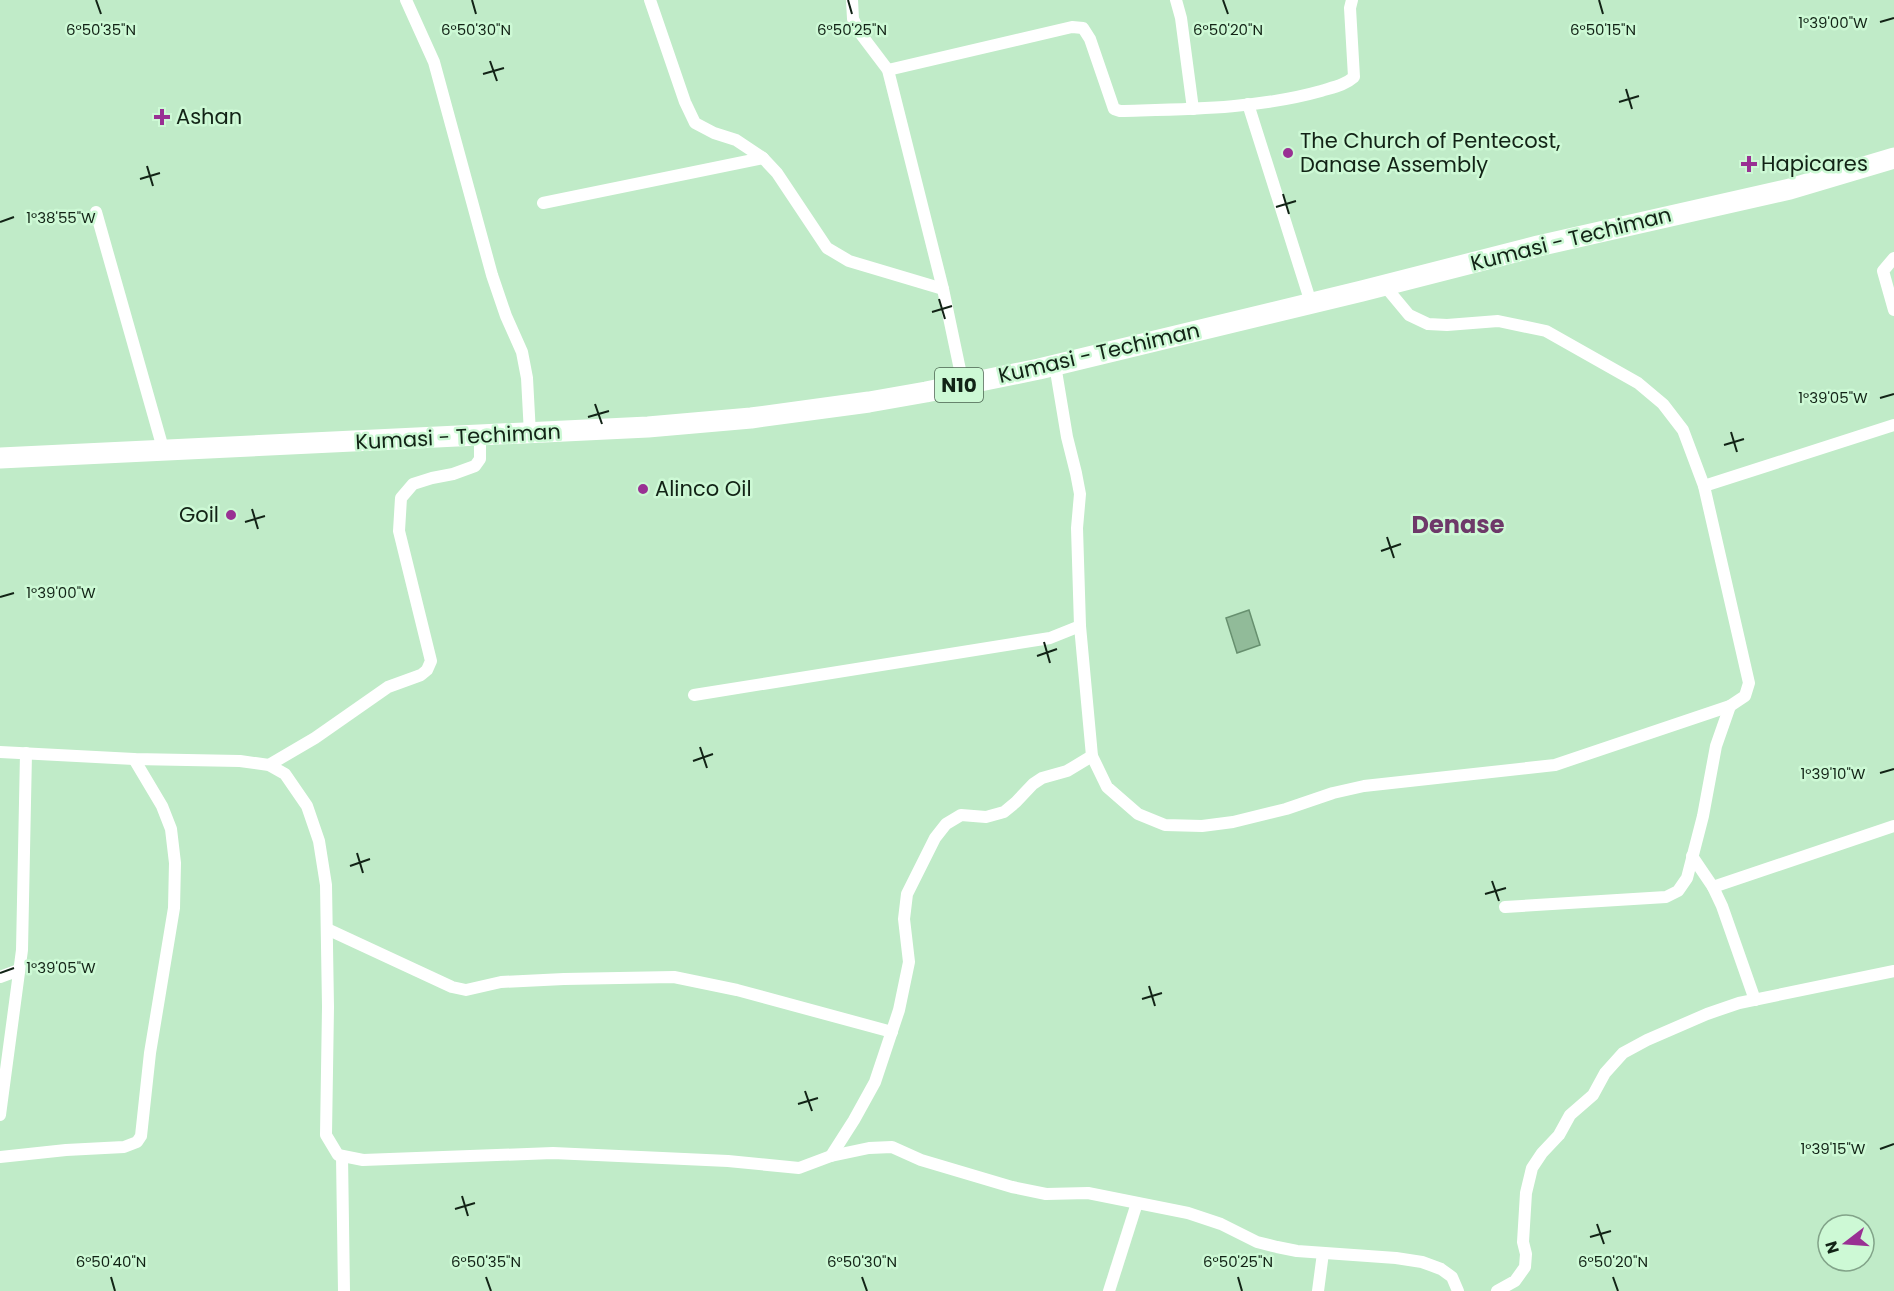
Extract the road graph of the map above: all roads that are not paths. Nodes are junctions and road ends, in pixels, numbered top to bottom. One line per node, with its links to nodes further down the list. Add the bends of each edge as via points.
1 (406, 0): 21 (street, via 434,62 492,275 522,352)
2 (650, 0): 9 (street, via 695,123 736,140)
3 (852, 0): 6 (street, via 853,19 860,33)
4 (1176, 0): 8 (street)
5 (1352, 0): 7 (street, via 1354,76 1347,83 1292,99)
6 (888, 70): 8 (street, via 1072,27 1083,28 1114,109); 15 (street)
7 (1248, 104): 8 (street); 16 (street)
8 (1193, 109)
9 (763, 158): 11 (street); 15 (street, via 827,248 849,261)
10 (1894, 158): 14 (highway, Kumasi - Techiman / N10, via 1790,189)
11 (543, 203)
12 (96, 212): 23 (street)
13 (1894, 258): 17 (street, via 1883,271)
14 (1384, 285): 16 (highway, Kumasi - Techiman / N10); 25 (street, via 1409,315 1428,324 1498,321 1546,331 1638,383 1664,404 1683,430)
15 (943, 290): 19 (street)
16 (1311, 303): 18 (highway, Kumasi - Techiman / N10)
17 (1894, 309)
18 (1055, 365): 19 (highway, Kumasi - Techiman / N10); 26 (street, via 1080,494)
19 (963, 384): 21 (highway, Kumasi - Techiman / N10, via 770,416)
20 (1894, 425): 25 (street)
21 (530, 434): 22 (highway, Kumasi - Techiman / N10)
22 (480, 436): 23 (highway, Kumasi - Techiman / N10); 33 (street, via 480,459 475,466 413,484 401,498 399,531 431,661 427,670 388,687)
23 (164, 452): 24 (highway, Kumasi - Techiman / N10)
24 (0, 458)
25 (1704, 486): 28 (street, via 1749,682 1745,696)
26 (1080, 626): 27 (street, via 1050,638); 31 (street)
27 (694, 695)
28 (1730, 706): 31 (street, via 1555,765 1364,786 1254,817 1202,826 1165,825 1138,814 1107,787); 35 (street, via 1716,746)
29 (0, 752): 30 (street)
30 (26, 753): 32 (street); 39 (street)
31 (1092, 756): 43 (street, via 1067,771 1042,778 1004,812 986,818 961,815 946,824 935,838 907,894 904,919 909,962)
32 (134, 759): 33 (street); 47 (street, via 162,806 171,829 175,863 174,908 141,1136 124,1147)
33 (270, 765): 38 (street, via 285,774 307,806 321,852)
34 (1894, 826): 36 (street)
35 (1692, 856): 36 (street); 37 (street, via 1687,878 1678,891 1666,897)
36 (1713, 887): 42 (street)
37 (1505, 908)
38 (327, 929): 43 (street, via 466,990 501,982 674,977); 45 (street, via 326,1135)
39 (19, 970): 41 (street); 44 (street)
40 (1894, 971): 42 (street)
41 (0, 977)
42 (1755, 1000): 54 (street, via 1707,1014 1647,1040 1623,1053 1605,1073 1593,1095 1570,1115 1532,1168 1526,1193 1525,1267 1515,1281)
43 (892, 1032): 46 (street, via 875,1082)
44 (0, 1115)
45 (342, 1156): 46 (street, via 363,1160 553,1153 799,1168); 50 (street)
46 (831, 1156): 48 (street, via 892,1147 921,1160 1012,1187 1046,1194 1088,1193)
47 (0, 1157)
48 (1137, 1203): 49 (street, via 1188,1213 1257,1242); 51 (street)
49 (1323, 1253): 52 (street); 53 (street, via 1422,1262 1452,1277)
50 (344, 1291)
51 (1109, 1291)
52 (1318, 1291)
53 (1458, 1291)
54 (1497, 1291)

